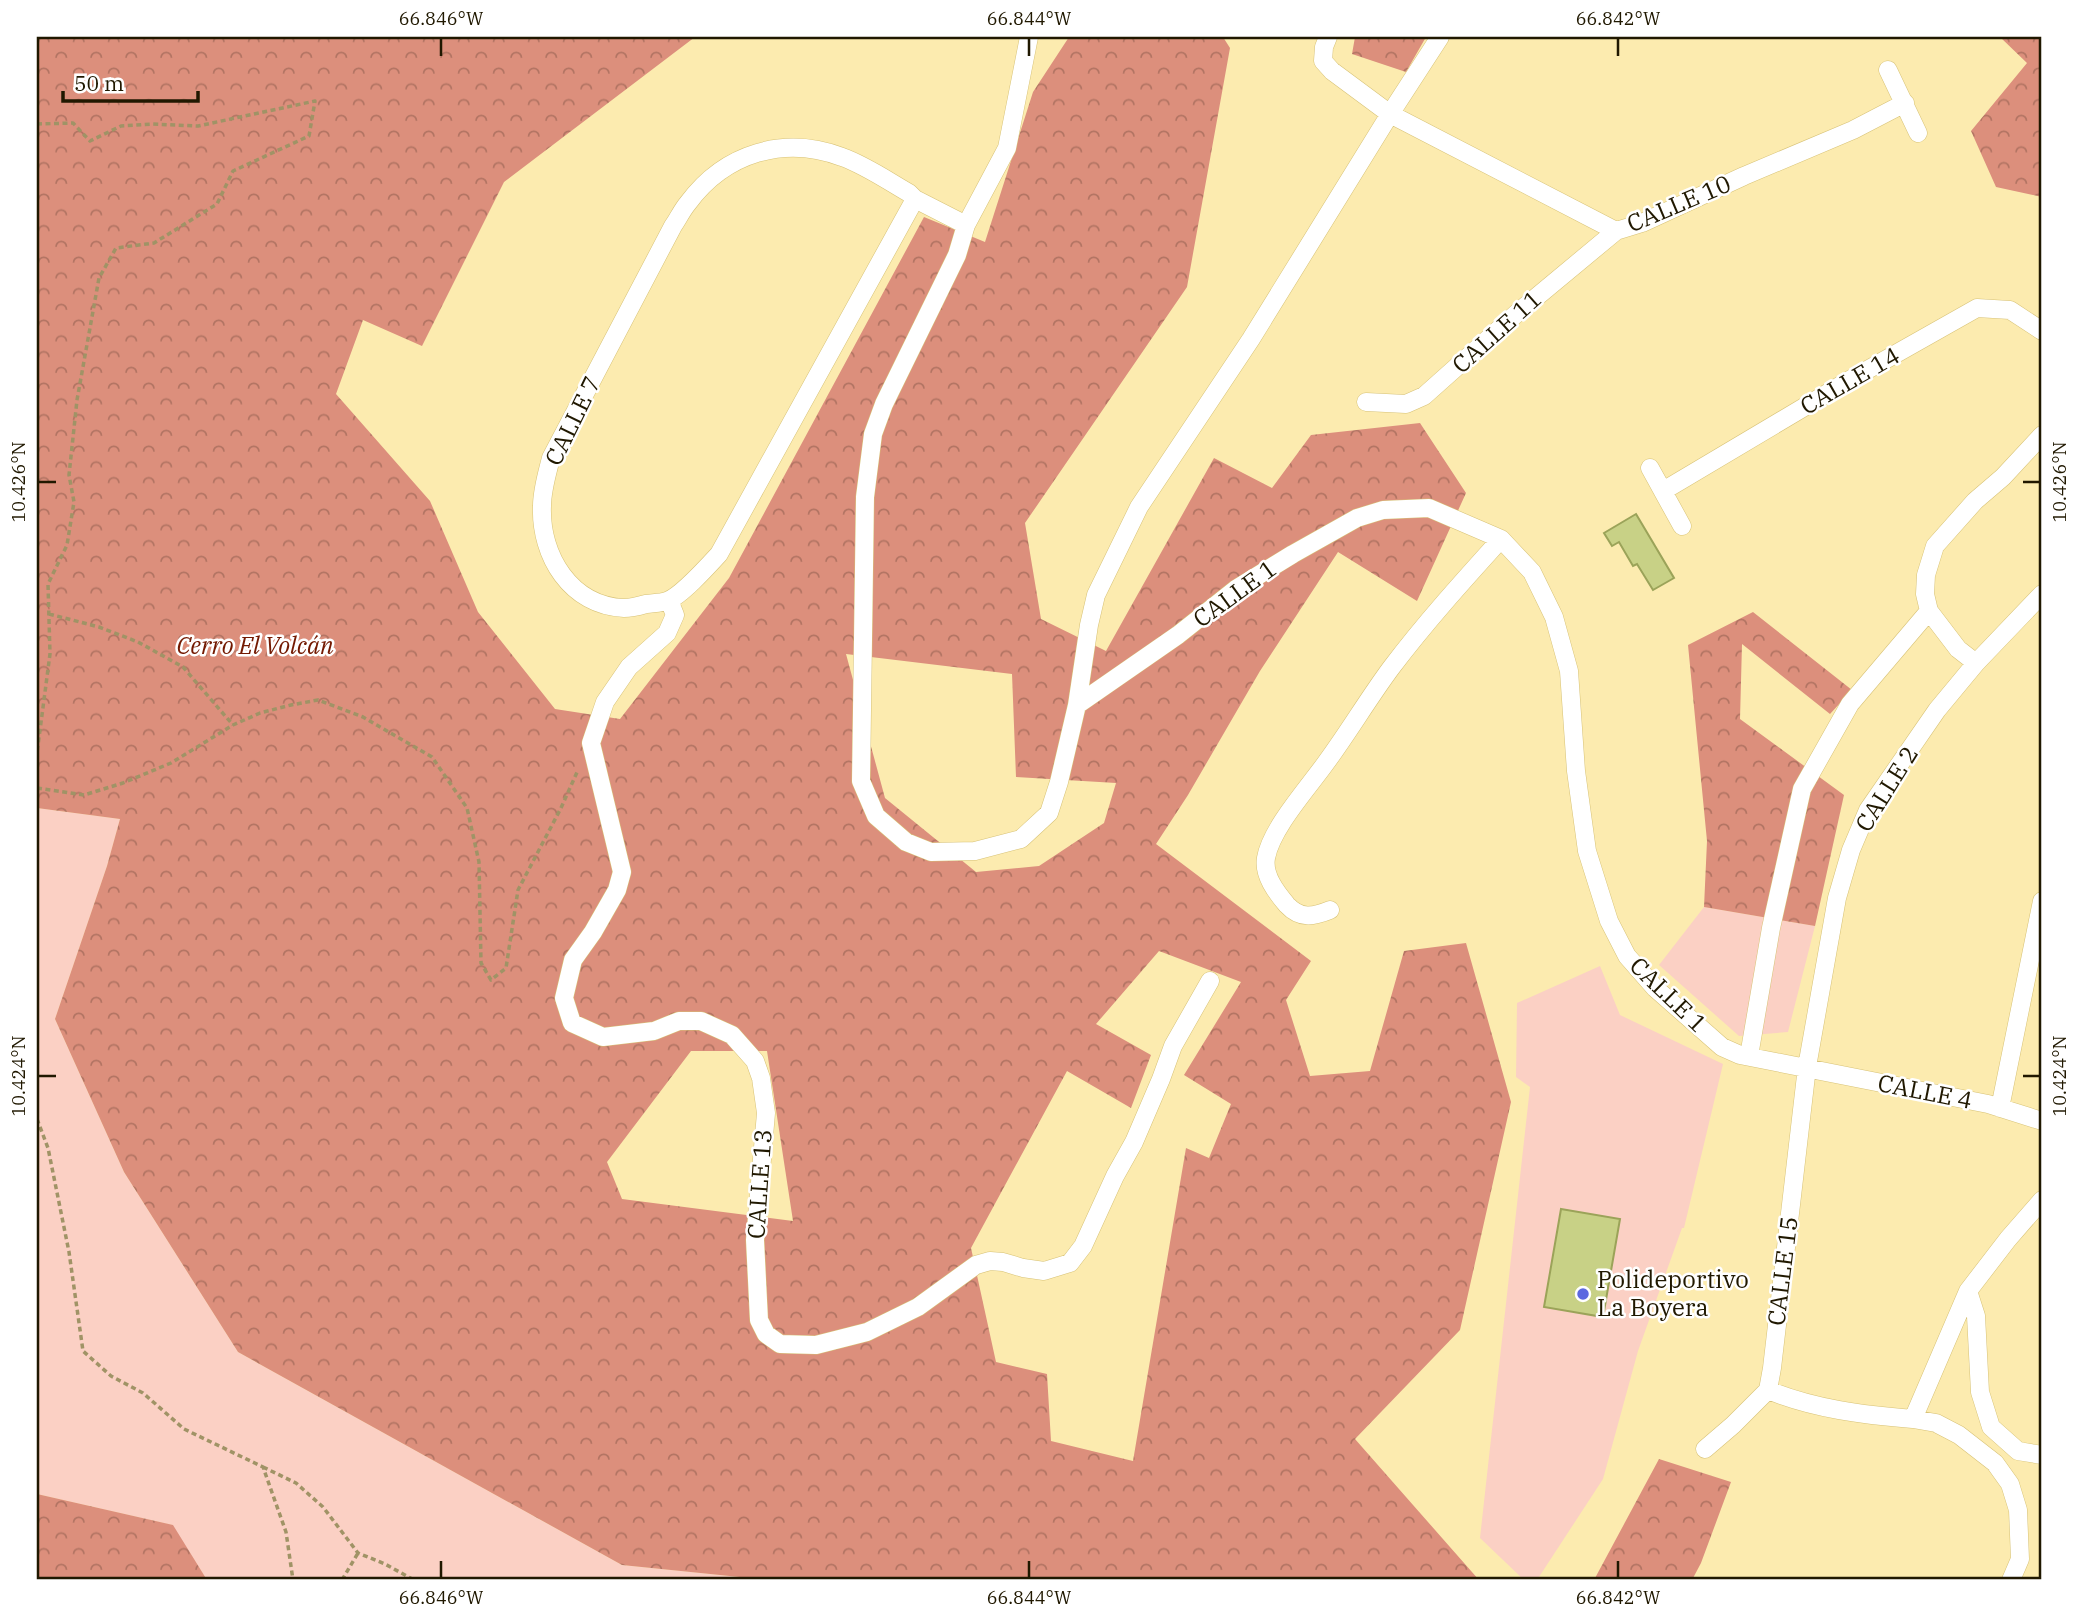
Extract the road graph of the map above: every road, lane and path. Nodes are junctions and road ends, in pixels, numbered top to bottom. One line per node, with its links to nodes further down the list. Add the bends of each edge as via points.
1 (1029, 37): 10 (street, via 1007,148)
2 (1328, 37): 6 (street, CALLE 10, via 1323,61)
3 (1440, 37): 6 (street)
4 (1888, 70): 5 (street)
5 (1905, 103): 8 (street); 11 (street, CALLE 10, via 1853,130)
6 (1390, 114): 11 (street, CALLE 10); 24 (street, via 1251,340 1139,507 1096,594)
7 (37, 124): 22 (path, via 73,123 90,141 121,126 198,126 315,101 309,136 233,171 217,204 154,243 116,248 99,278 77,400 69,475 74,502 67,545 48,583)
8 (1917, 133)
9 (915, 199): 10 (street, CALLE 7); 20 (street, CALLE 7, via 719,554); 20 (street, CALLE 7, via 844,157 788,147 766,149 738,161 688,203 551,458 542,508 552,562 585,597 626,608)
10 (967, 225): 24 (street, via 873,434 865,497 860,781 876,816 906,842 931,852 975,851 1021,839 1049,813)
11 (1616, 231): 13 (street, CALLE 11, via 1424,396 1406,404)
12 (2042, 331): 16 (street, CALLE 14, via 2010,310 1977,308)
13 (1366, 402)
14 (2042, 435): 21 (street, via 1935,546 1926,575)
15 (1650, 468): 16 (street)
16 (1663, 491): 17 (street)
17 (1682, 526)
18 (1502, 539): 24 (street, CALLE 1, via 1429,508 1383,510 1357,518 1236,589); 30 (street, via 1391,668 1272,837 1265,860 1268,878 1279,896 1294,912 1313,916); 32 (street, CALLE 1, via 1532,572 1554,617 1569,671 1587,851 1609,921 1627,956 1655,988 1722,1047)
19 (2042, 594): 23 (street, CALLE 2)
20 (669, 600): 26 (street, via 675,615 667,633 629,667 605,702)
21 (1929, 611): 23 (street, via 1958,649); 32 (street, via 1850,704 1802,789)
22 (49, 614): 25 (path, via 125,637 183,667); 27 (path, via 50,654)
23 (1976, 663): 33 (street, CALLE 2, via 1937,710 1868,810 1851,850 1837,898)
24 (1077, 705)
25 (233, 725): 26 (path, via 260,713 318,700 363,717 432,757 467,808 479,862 481,963 491,980 506,968 518,890); 28 (path, via 171,763 123,783 84,794)
26 (591, 743): 31 (street, CALLE 13, via 622,873 617,890 573,960 564,998 572,1023 603,1037 654,1031 679,1021 701,1021 732,1035 755,1061 766,1113 755,1240 759,1320 766,1334 780,1344 816,1345 867,1332 918,1307 976,1265 990,1261 1044,1271 1070,1263 1083,1246 1134,1142 1173,1046)
27 (37, 753)
28 (37, 788)
29 (2042, 901): 34 (street)
30 (1330, 910)
31 (1210, 981)
32 (1749, 1056): 33 (street, CALLE 1)
33 (1807, 1067): 34 (street, CALLE 4); 39 (street, CALLE 15)
34 (2000, 1108): 36 (street, CALLE 4)
35 (37, 1119): 43 (path, via 51,1161 83,1351 184,1429)
36 (2042, 1121)
37 (2042, 1200): 38 (street)
38 (1968, 1291): 40 (street); 42 (street, via 1976,1316 1980,1391 1991,1427 2018,1451)
39 (1768, 1390): 40 (street, via 1797,1402); 41 (street)
40 (1913, 1419): 48 (street, via 1936,1423 1959,1435 1995,1463 2010,1484 2018,1510 2020,1559)
41 (1705, 1449)
42 (2042, 1455)
43 (262, 1467): 44 (path, via 296,1483 323,1507); 45 (path, via 286,1532)
44 (358, 1553): 46 (path); 47 (path)
45 (293, 1580)
46 (342, 1580)
47 (414, 1580)
48 (2011, 1580)

